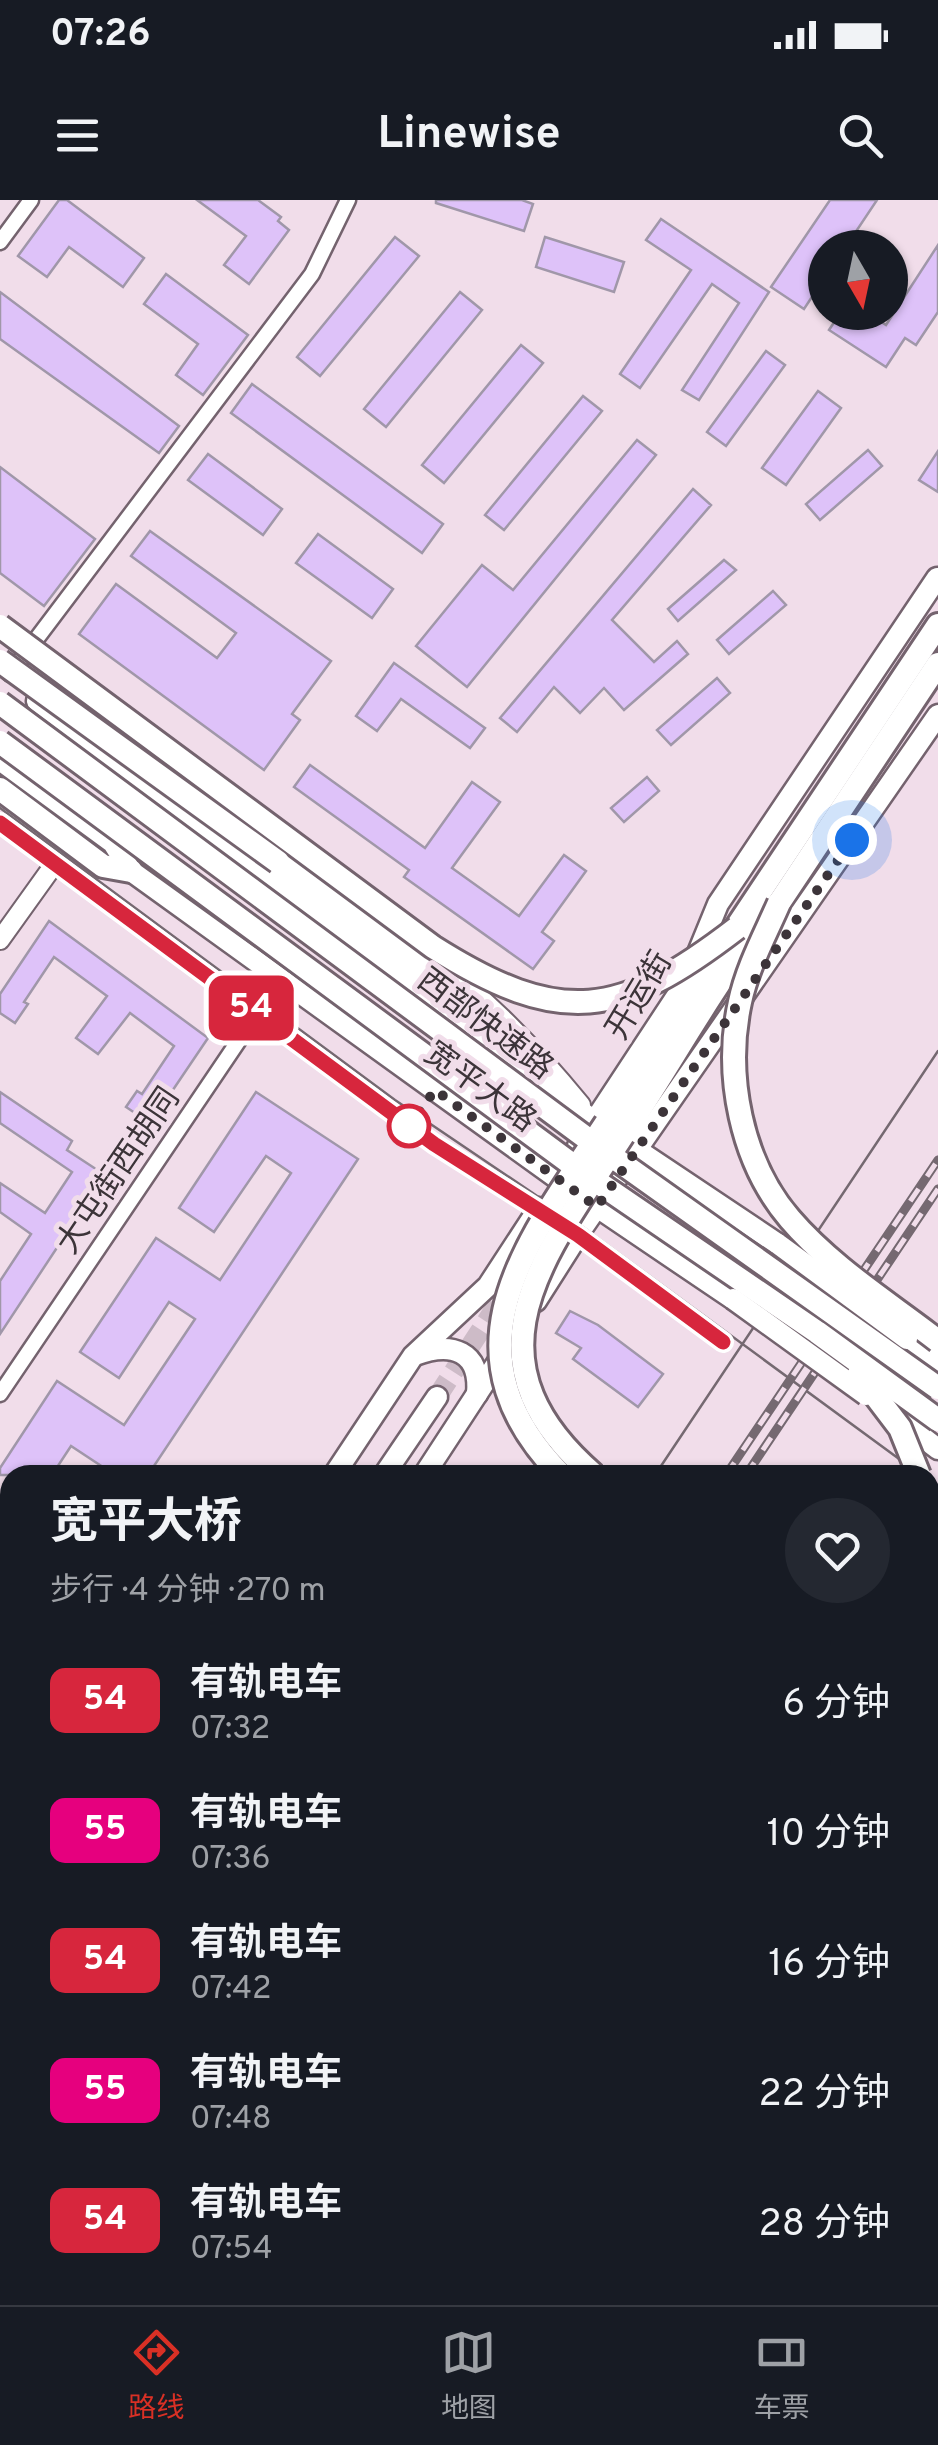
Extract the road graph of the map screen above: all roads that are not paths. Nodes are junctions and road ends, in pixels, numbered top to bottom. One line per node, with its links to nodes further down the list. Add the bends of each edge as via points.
1 (31, 200): 3 (street)
2 (348, 200): 9 (street, via 312,274)
3 (0, 242)
4 (938, 579): 23 (main road, 开运街, via 718,904 686,982)
5 (0, 626): 19 (highway, bridge, via 433,948 489,980 542,998 598,1002 649,988)
6 (938, 626): 19 (highway)
7 (938, 650): 18 (main road)
8 (938, 664): 17 (highway)
9 (2, 671): 22 (main road, 宽平大路); 22 (highway, bridge, via 446,986); 23 (street, via 93,709 472,988 534,1048)
10 (0, 703): 31 (highway, 西部快速路, bridge, via 589,1140)
11 (938, 715): 24 (main road)
12 (0, 742): 27 (highway, 西部快速路, bridge, via 574,1166)
13 (0, 760): 15 (main road, 宽平大路, via 113,843)
14 (0, 789): 15 (highway, via 103,866)
15 (131, 871): 21 (main road, 宽平大路)
16 (48, 873): 20 (street)
17 (779, 903): 28 (highway, bridge, via 735,1029 736,1092 752,1152 791,1220); 41 (highway, bridge, via 681,1039 555,1240 529,1296 522,1346 532,1398 554,1436)
18 (760, 917)
19 (737, 928): 40 (highway, bridge, via 515,1269 502,1331 506,1387 516,1417)
20 (0, 940)
21 (282, 978): 25 (main road, 宽平大路); 32 (street, 大屯街西胡同)
22 (473, 1029): 23 (main road, 宽平大路)
23 (594, 1121): 24 (main road, 宽平大路); 25 (main road, 开运街)
24 (637, 1150): 26 (main road); 30 (main road, 宽平大路, bridge)
25 (558, 1179): 26 (main road, 宽平大路); 29 (main road, 开运街, via 488,1286)
26 (597, 1207): 33 (main road); 36 (main road, 宽平大路, bridge)
27 (818, 1332): 35 (highway, 西部快速路, bridge); 42 (highway, bridge, via 871,1386 900,1428)
28 (938, 1341)
29 (413, 1356): 33 (main road, via 442,1348 468,1357 476,1369); 37 (main road, 开运街)
30 (938, 1362)
31 (938, 1388)
32 (0, 1394)
33 (477, 1396): 39 (main road)
34 (437, 1397): 38 (main road)
35 (938, 1420)
36 (938, 1449)
37 (341, 1465)
38 (391, 1465)
39 (431, 1465)
40 (553, 1465)
41 (584, 1465)
42 (914, 1465)

